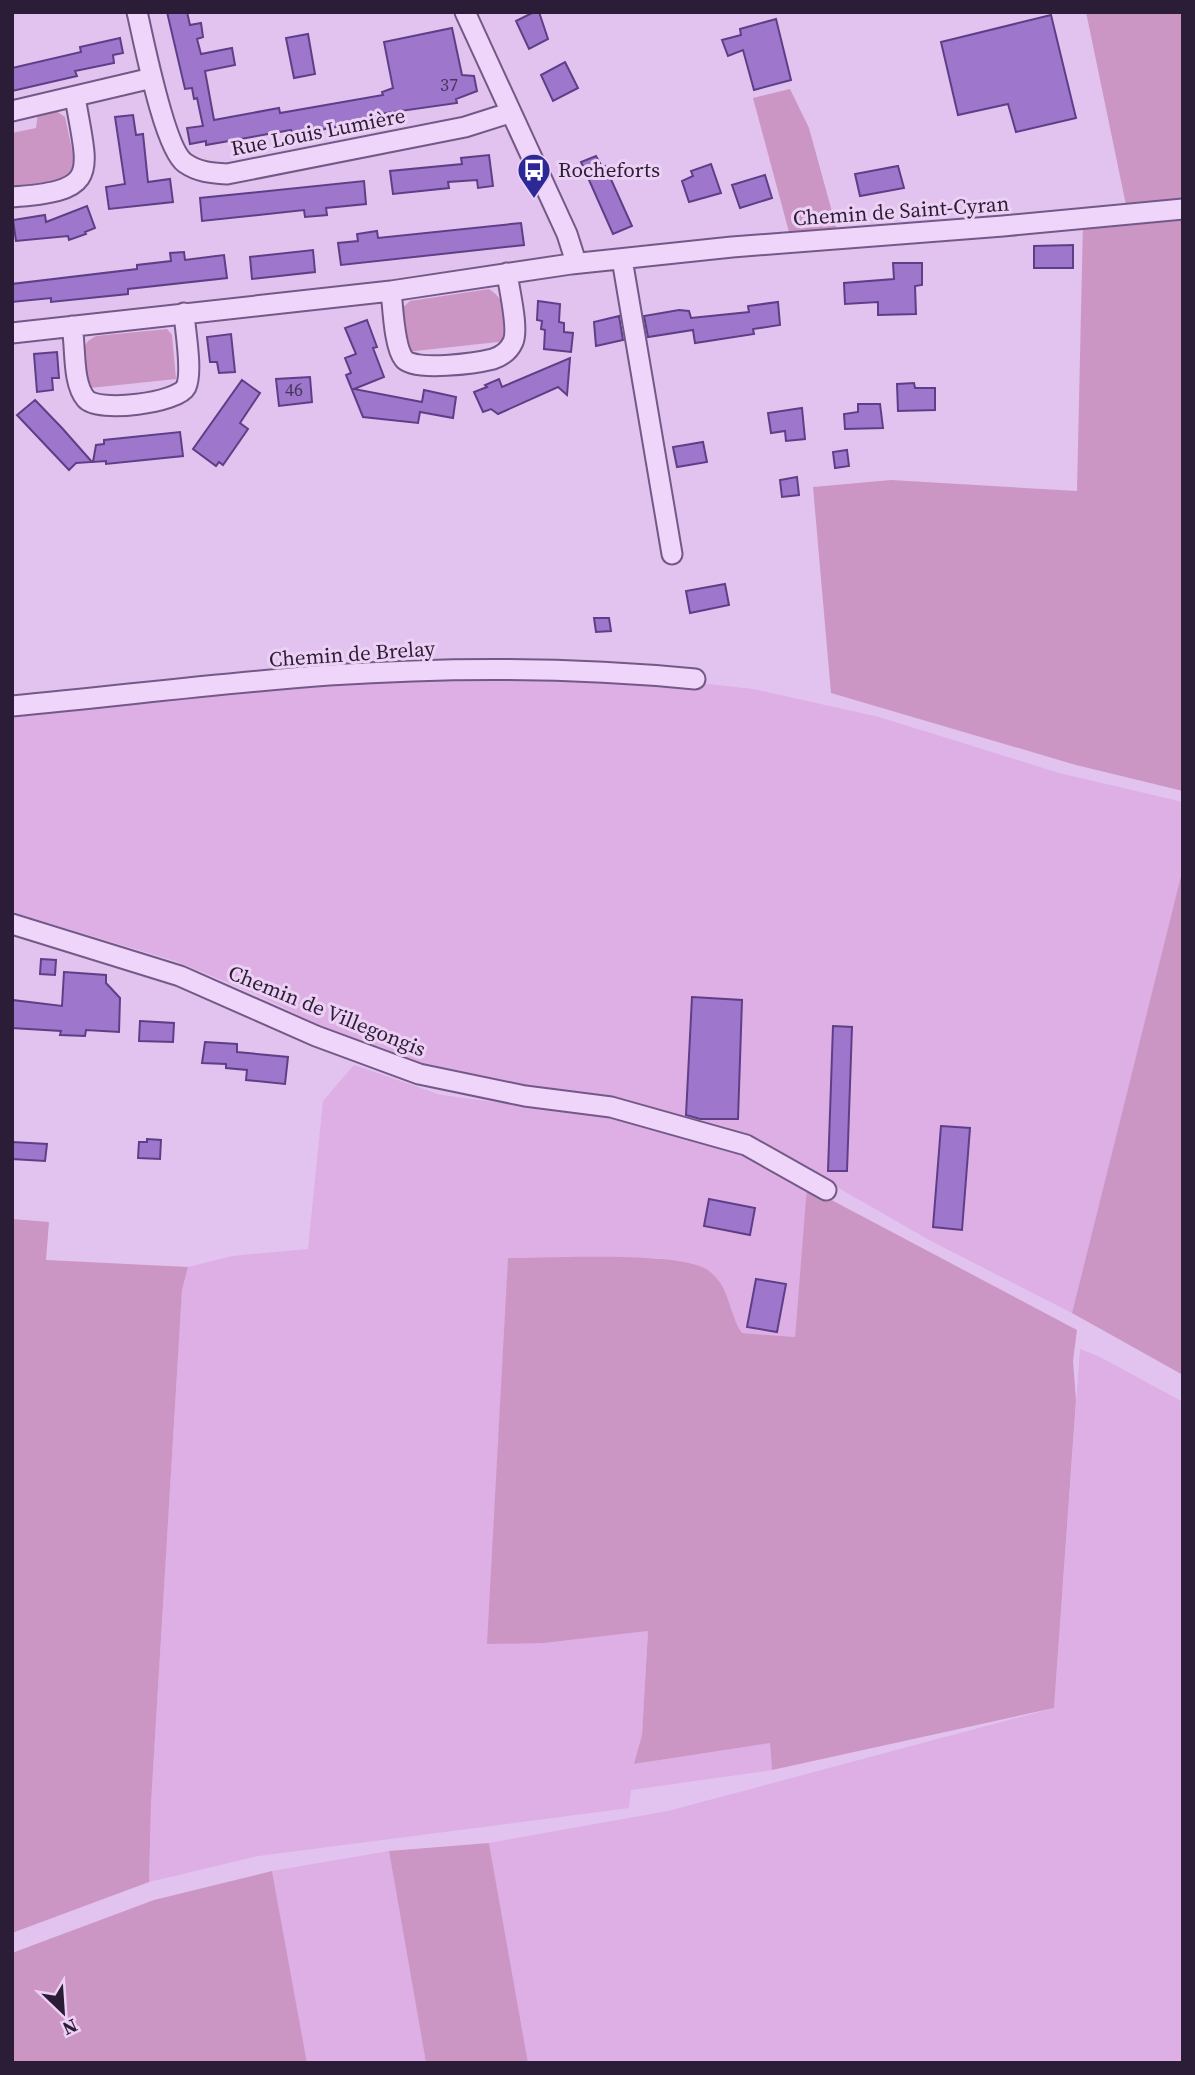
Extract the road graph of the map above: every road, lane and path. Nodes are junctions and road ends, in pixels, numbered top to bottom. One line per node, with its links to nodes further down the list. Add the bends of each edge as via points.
1 (137, 12): 3 (street, Rue Louis Lumière)
2 (464, 12): 6 (street)
3 (152, 78): 4 (street); 6 (street, Rue Louis Lumière, via 175,153 184,163 206,173 226,174 465,127)
4 (75, 97): 5 (street); 7 (street, via 86,162 82,177 69,189 53,194)
5 (12, 111)
6 (509, 113): 10 (street, via 567,234 574,256)
7 (12, 197)
8 (1183, 209): 9 (street, Chemin de Saint-Cyran)
9 (622, 259): 10 (street, Chemin de Saint-Cyran); 16 (street)
10 (571, 264): 11 (street, Chemin de Saint-Cyran)
11 (507, 273): 12 (street, Chemin de Saint-Cyran); 12 (street, via 515,340 506,353 494,359 427,366 404,360)
12 (391, 290): 13 (street, Chemin de Saint-Cyran)
13 (184, 313): 14 (street, Chemin de Saint-Cyran); 14 (street, via 189,380 184,391 173,398 102,408 88,402 80,390)
14 (72, 326): 15 (street, Chemin de Saint-Cyran)
15 (12, 333)
16 (672, 554)
17 (695, 678): 18 (street, Chemin de Brelay, via 457,670 329,675)
18 (12, 706)
19 (12, 923): 20 (street, Chemin de Villegongis, via 180,976 316,1036 419,1074 525,1096 611,1107 746,1145)
20 (827, 1190)

